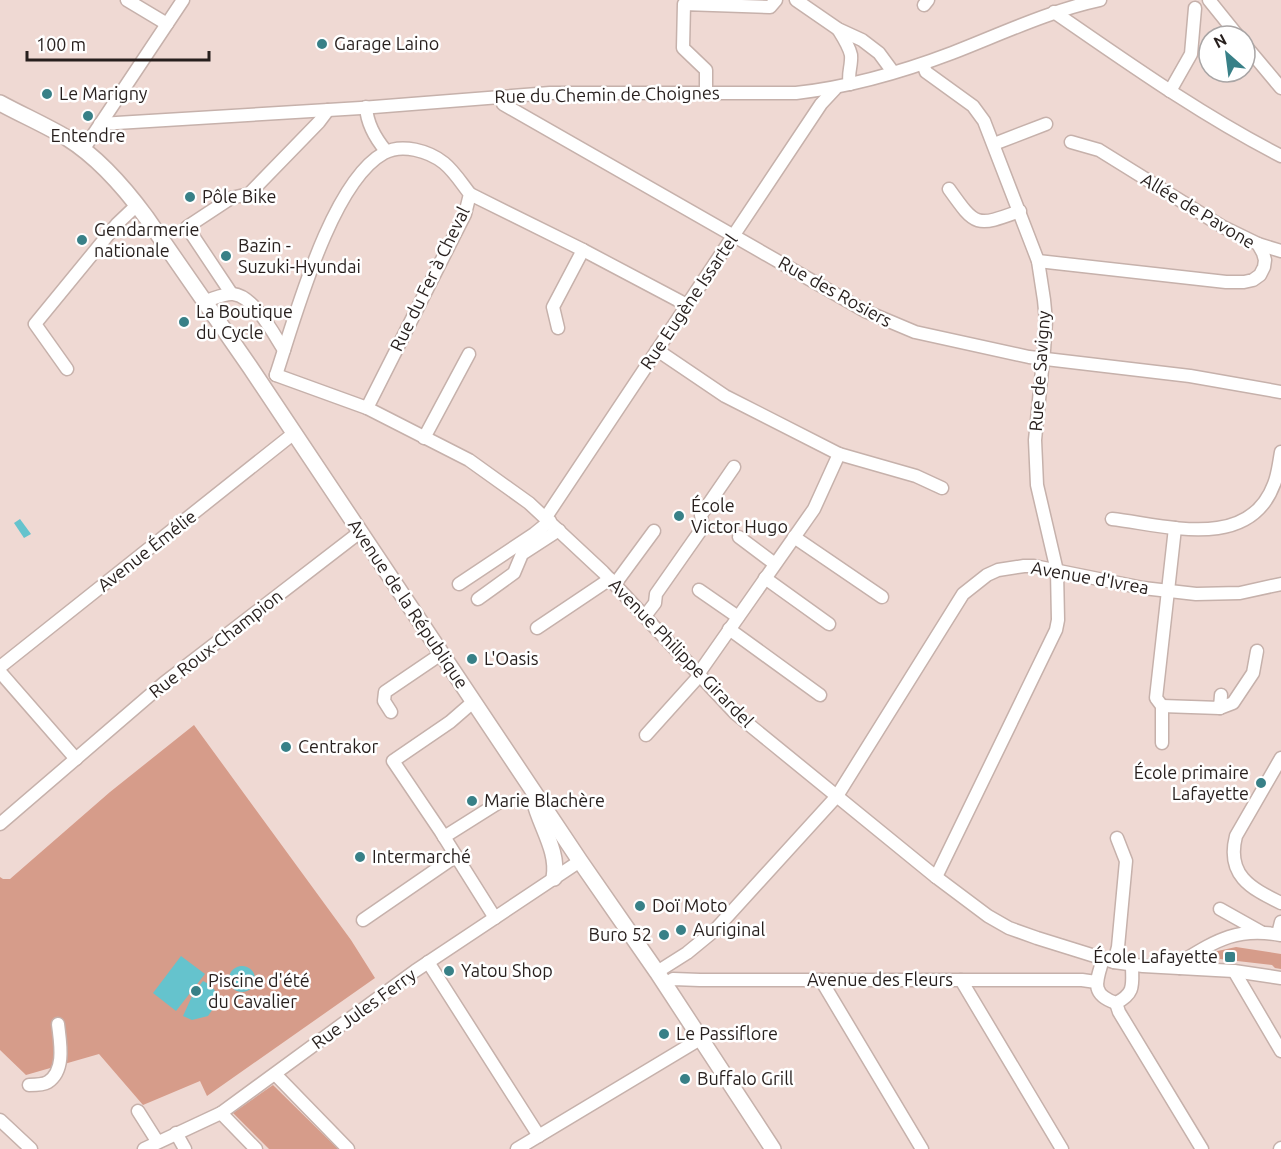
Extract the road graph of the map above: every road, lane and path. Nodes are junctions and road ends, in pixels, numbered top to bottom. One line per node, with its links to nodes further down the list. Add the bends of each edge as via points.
1 (128, 0): 9 (street)
2 (183, 0): 9 (street)
3 (776, 0): 21 (street, via 770,7 684,4 683,48 706,70)
4 (796, 0): 11 (street)
5 (1100, 0): 8 (street, Rue du Chemin de Choignes)
6 (1209, 0): 10 (street)
7 (1195, 8): 20 (street, via 1191,54)
8 (1054, 12): 15 (street, Rue du Chemin de Choignes); 20 (street)
9 (167, 24): 26 (street)
10 (1228, 24)
11 (838, 29): 12 (street); 13 (street)
12 (866, 44): 13 (street); 16 (street, via 879,52)
13 (851, 56): 17 (street)
14 (1257, 59): 19 (street)
15 (923, 64): 16 (street, Rue du Chemin de Choignes); 29 (street, Rue de Savigny, via 926,72 973,106)
16 (893, 72): 17 (street, Rue du Chemin de Choignes)
17 (850, 84): 18 (street, Rue du Chemin de Choignes)
18 (835, 88): 21 (street, Rue du Chemin de Choignes, via 796,93); 37 (street, Rue Eugène Issartel)
19 (1281, 88)
20 (1170, 91): 32 (street)
21 (706, 92): 22 (street, Rue du Chemin de Choignes)
22 (502, 96): 24 (street, Rue du Chemin de Choignes); 37 (street, Rue des Rosiers, via 503,104)
23 (0, 103): 30 (main road, Avenue de la République)
24 (366, 107): 25 (street, Rue du Chemin de Choignes); 31 (street, via 378,142)
25 (328, 110): 26 (street, Rue du Chemin de Choignes); 42 (street, via 249,194 231,198 187,227)
26 (100, 124): 30 (street)
27 (1046, 124): 29 (street)
28 (1071, 142): 38 (street, Allée de Pavone, via 1099,150 1223,227)
29 (994, 144): 36 (street, Rue de Savigny)
30 (83, 150): 35 (main road, Avenue de la République, via 99,162)
31 (386, 151): 34 (street, Rue du Fer à Cheval, via 422,151 444,163); 46 (street, via 370,162 350,187 322,240)
32 (1281, 156)
33 (949, 189): 36 (street, via 967,215 980,223)
34 (470, 195): 39 (street); 54 (street, Rue du Fer à Cheval, via 465,214)
35 (137, 205): 43 (main road, Avenue de la République); 50 (street, via 35,324)
36 (1020, 211): 41 (street, Rue de Savigny)
37 (734, 236): 44 (street, Rue Eugène Issartel); 49 (street, Rue des Rosiers, via 896,326)
38 (1258, 244): 40 (street); 41 (street, Allée de Pavone, via 1264,267 1260,275 1244,282)
39 (583, 250): 44 (street); 45 (street, via 553,308)
40 (1281, 251)
41 (1038, 261): 49 (street, Rue de Savigny, via 1046,321)
42 (231, 294): 43 (street); 46 (street, via 252,302)
43 (205, 301): 52 (main road, Avenue de la République)
44 (687, 305): 47 (street, Rue Eugène Issartel)
45 (558, 328)
46 (284, 350): 51 (street)
47 (657, 350): 58 (street, via 725,396); 63 (street, Rue Eugène Issartel)
48 (469, 354): 56 (street)
49 (1043, 359): 53 (street, Rue des Rosiers, via 1190,376); 70 (street, Rue de Savigny, via 1035,440 1037,485)
50 (67, 369)
51 (276, 375): 52 (street); 54 (street, Avenue Philippe Girardel)
52 (260, 384): 55 (main road, Avenue de la République)
53 (1281, 392)
54 (367, 408): 56 (street, Avenue Philippe Girardel)
55 (293, 434): 66 (main road, Avenue de la République); 86 (street, Avenue Émélie)
56 (424, 438): 63 (street, Avenue Philippe Girardel, via 469,460)
57 (1281, 452): 60 (street)
58 (839, 454): 61 (street, via 916,476); 68 (street, via 814,509)
59 (734, 467): 79 (street, via 702,515 703,527)
60 (1279, 471): 64 (street, via 1260,507 1243,520 1216,530)
61 (942, 488)
62 (1112, 519): 64 (street)
63 (551, 523): 72 (street, Avenue Philippe Girardel); 73 (street); 78 (street, via 522,554 513,575)
64 (1175, 528): 76 (street)
65 (654, 531): 72 (street)
66 (360, 532): 85 (main road, Avenue de la République); 98 (street, Rue Roux-Champion, via 164,683)
67 (739, 537): 69 (street)
68 (794, 537): 69 (street); 77 (street)
69 (775, 564): 71 (street)
70 (1057, 571): 76 (street, Avenue d'Ivrea); 100 (street, Avenue d'Ivrea, via 1034,566 998,570 963,594); 108 (street, Rue de Savigny, via 1056,630)
71 (765, 578): 80 (street); 81 (street)
72 (612, 581): 79 (street, Avenue Philippe Girardel); 82 (street)
73 (459, 584)
74 (1281, 584): 76 (street, Avenue d'Ivrea, via 1240,593)
75 (699, 590): 80 (street)
76 (1168, 592): 92 (street, via 1156,698)
77 (882, 597)
78 (478, 599)
79 (645, 616): 88 (street, Avenue Philippe Girardel)
80 (738, 616): 83 (street)
81 (829, 624)
82 (537, 628)
83 (729, 629): 88 (street); 89 (street)
84 (1257, 651): 93 (street, via 1253,673 1233,703)
85 (441, 654): 91 (main road, Avenue de la République); 94 (street, via 385,692 384,701)
86 (0, 667)
87 (0, 672): 98 (street)
88 (699, 674): 95 (street); 100 (street, Avenue Philippe Girardel, via 736,714)
89 (820, 695)
90 (1221, 695): 93 (street)
91 (473, 702): 99 (main road, Avenue de la République); 103 (street, via 393,761)
92 (1162, 706): 93 (street); 96 (street)
93 (1220, 708)
94 (391, 712)
95 (646, 735)
96 (1162, 743)
97 (1281, 758): 109 (street, via 1236,836 1233,851 1234,864 1244,880)
98 (76, 759): 102 (street, Rue Roux-Champion)
99 (531, 788): 106 (main road, Avenue de la République); 107 (main road, via 538,818 554,854)
100 (837, 796): 108 (street, Avenue Philippe Girardel); 120 (street, Avenue d'Ivrea, via 715,930)
101 (498, 803): 103 (street)
102 (0, 824)
103 (444, 837): 105 (street)
104 (1117, 838): 115 (street, via 1126,861 1118,947)
105 (456, 856): 111 (street); 112 (street)
106 (580, 861): 107 (street, Rue Jules Ferry); 120 (main road, Avenue de la République)
107 (554, 878): 111 (street, Rue Jules Ferry)
108 (936, 878): 115 (street, Avenue Philippe Girardel, via 1010,928)
109 (1281, 903)
110 (1220, 909): 114 (street)
111 (495, 918): 116 (street, Rue Jules Ferry)
112 (363, 920)
113 (1280, 930): 114 (street)
114 (1262, 932): 118 (street, via 1235,934 1212,944 1181,963)
115 (1109, 960): 117 (street, Avenue Philippe Girardel); 124 (street)
116 (428, 962): 129 (street, Rue Jules Ferry); 135 (street)
117 (1132, 964): 118 (street, Avenue Philippe Girardel); 125 (street, via 1132,988 1126,998)
118 (1180, 968): 119 (street, Avenue Philippe Girardel)
119 (1234, 971): 121 (street, Avenue Philippe Girardel); 128 (street)
120 (661, 978): 122 (street, Avenue des Fleurs); 127 (main road, Avenue de la République)
121 (1281, 978)
122 (821, 980): 123 (street, Avenue des Fleurs); 144 (street)
123 (961, 981): 124 (street, Avenue des Fleurs); 145 (street)
124 (1096, 982): 125 (street, via 1102,996)
125 (1116, 1003): 146 (street)
126 (58, 1024): 130 (street, via 60,1049 56,1073 46,1083)
127 (700, 1039): 135 (street); 143 (main road, Avenue de la République)
128 (1281, 1051)
129 (275, 1074): 132 (street, Rue Jules Ferry); 141 (street)
130 (29, 1085)
131 (138, 1111): 136 (street)
132 (221, 1113): 134 (street, Rue Jules Ferry); 140 (street)
133 (0, 1120): 137 (street)
134 (176, 1133): 136 (street, Rue Jules Ferry); 139 (street)
135 (539, 1136): 142 (street)
136 (157, 1142): 138 (street, Rue Jules Ferry)
137 (31, 1149)
138 (144, 1149)
139 (185, 1149)
140 (256, 1149)
141 (348, 1149)
142 (517, 1149)
143 (773, 1149)
144 (922, 1149)
145 (1062, 1149)
146 (1202, 1149)

